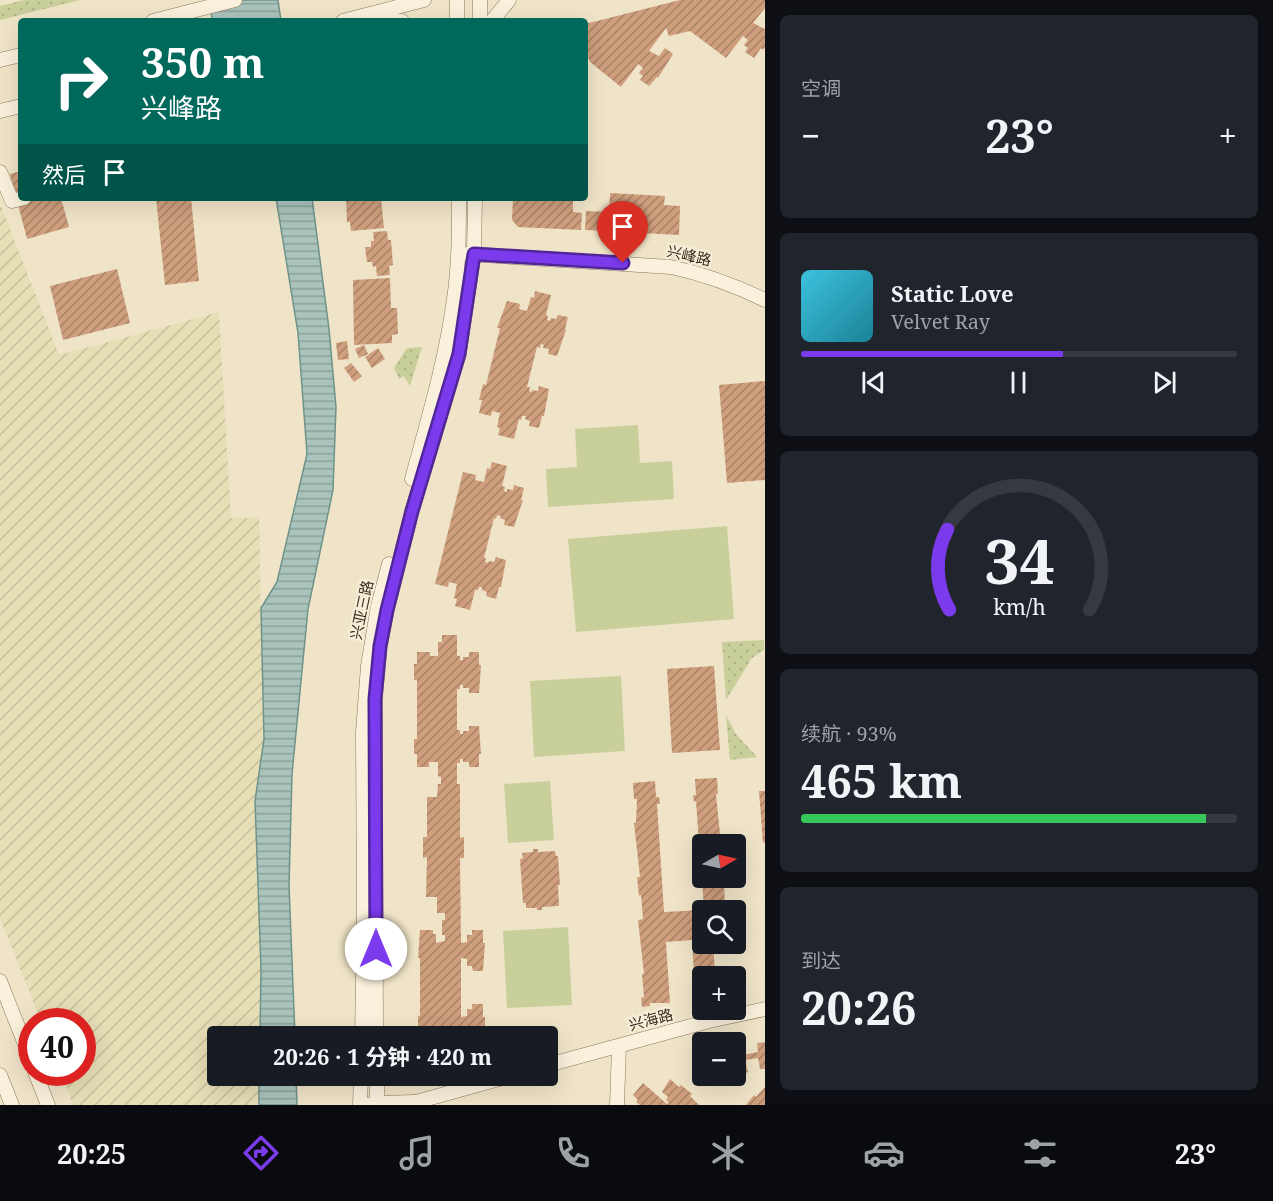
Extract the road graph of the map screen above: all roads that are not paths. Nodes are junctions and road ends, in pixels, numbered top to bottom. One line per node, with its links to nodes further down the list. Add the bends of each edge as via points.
1 (235, 0): 6 (street)
2 (424, 0): 7 (street)
3 (457, 0): 8 (street)
4 (480, 0): 9 (street)
5 (509, 0): 10 (street)
6 (164, 18)
7 (355, 18)
8 (457, 18)
9 (480, 18)
10 (494, 18)
11 (18, 56): 12 (street)
12 (0, 60)
13 (18, 107): 14 (street)
14 (0, 111)
15 (0, 172): 16 (street, via 12,201)
16 (18, 200)
17 (459, 201): 20 (street, 兴亚三路)
18 (475, 201): 19 (street, 兴亚三路)
19 (474, 254): 20 (street, 兴峰路); 21 (street, 兴峰路, via 670,267 734,285); 25 (street, 兴亚三路, via 459,354 412,511 380,646 375,699)
20 (459, 255): 24 (street, 兴亚三路, via 440,375 378,606 368,666 363,732)
21 (765, 300)
22 (0, 981): 26 (street)
23 (765, 1009): 27 (street, 兴海路)
24 (362, 1026)
25 (376, 1026)
26 (18, 1027)
27 (619, 1046): 28 (street, 兴海路); 39 (street)
28 (558, 1062)
29 (0, 1075): 36 (street)
30 (41, 1086): 37 (street)
31 (361, 1086): 38 (street)
32 (376, 1086): 35 (street)
33 (473, 1086): 34 (street)
34 (409, 1103): 35 (street)
35 (374, 1104)
36 (12, 1105)
37 (48, 1105)
38 (360, 1105)
39 (617, 1105)

